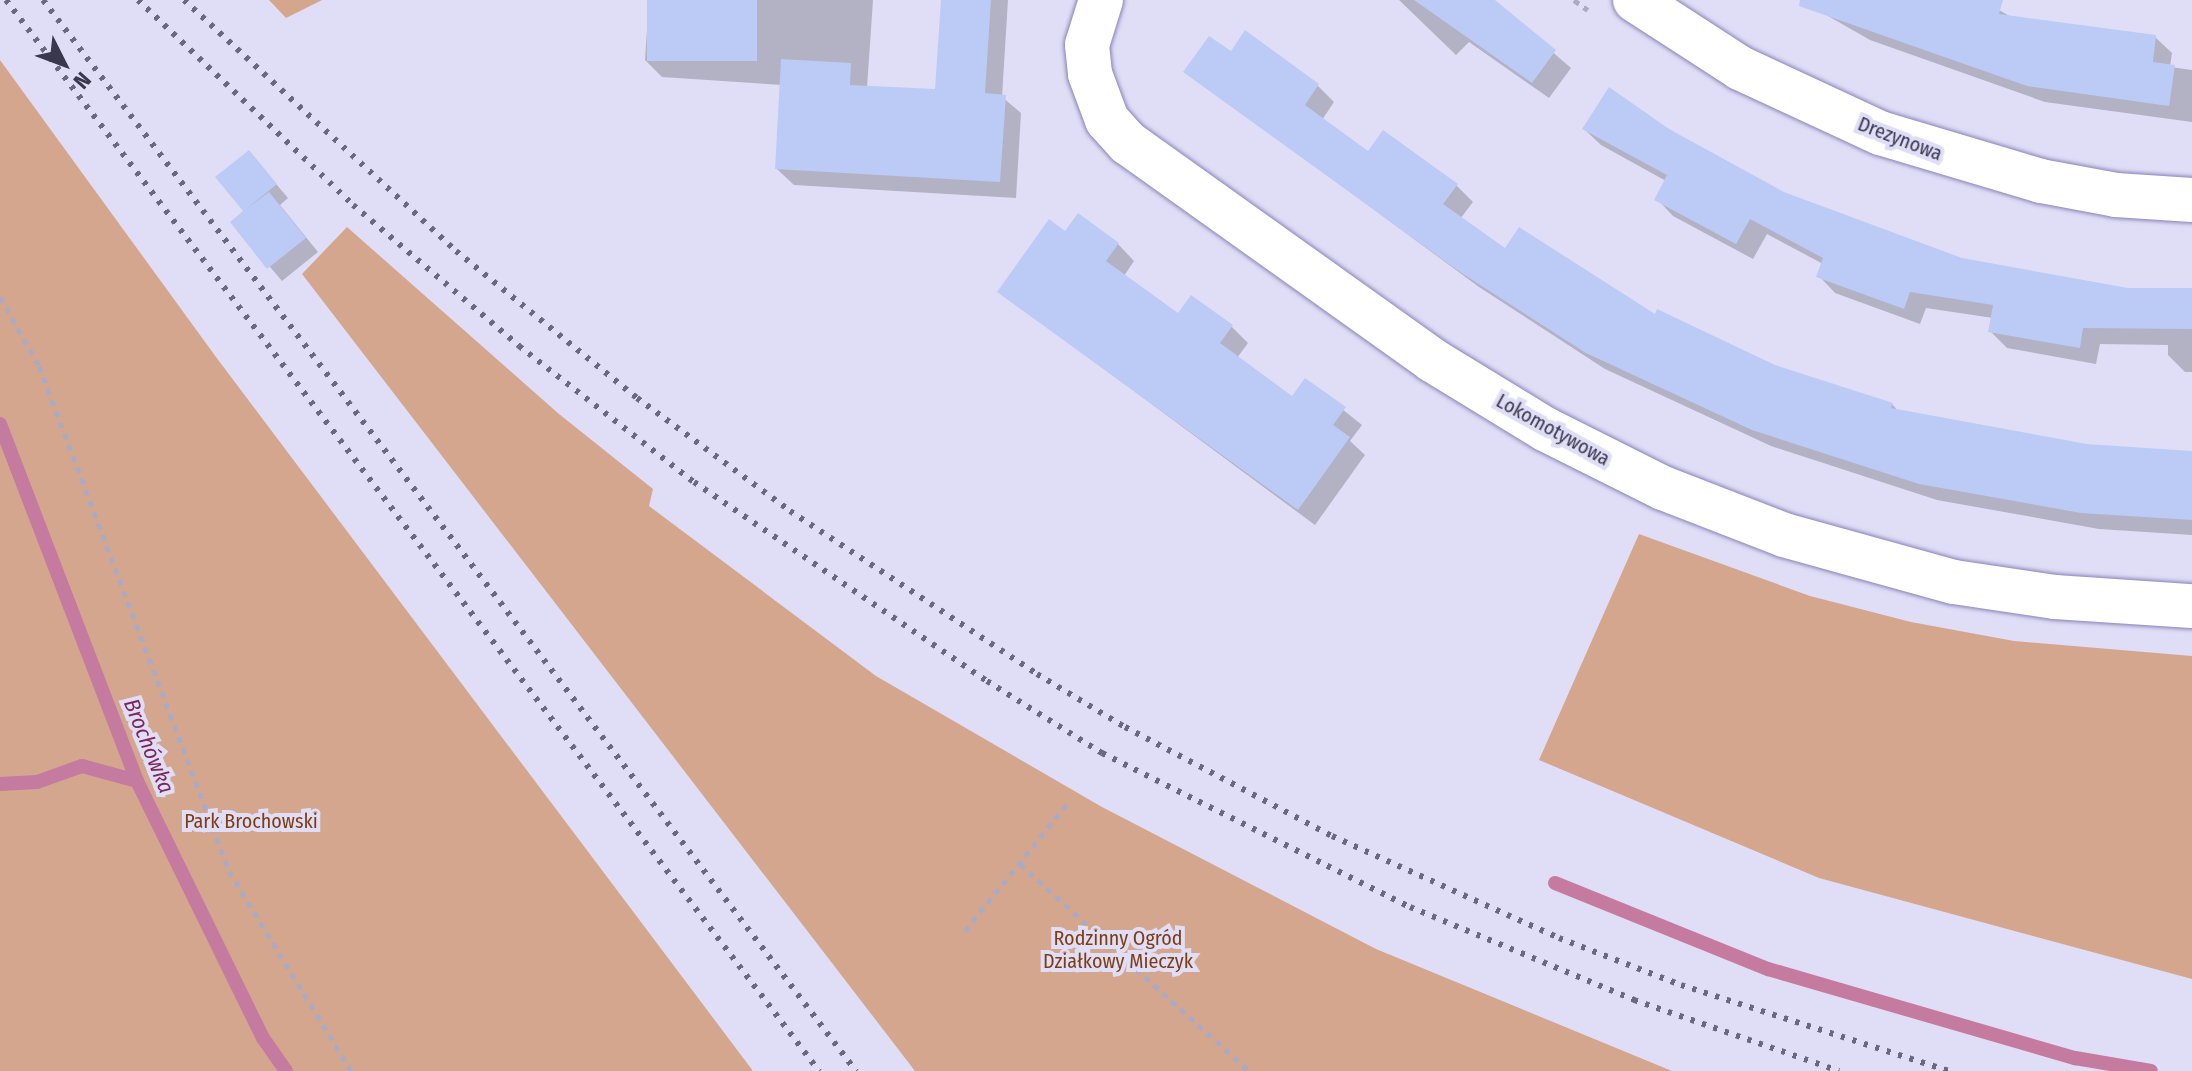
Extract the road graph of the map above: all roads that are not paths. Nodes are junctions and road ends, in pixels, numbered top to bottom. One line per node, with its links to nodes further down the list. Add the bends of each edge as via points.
1 (1101, 0): 4 (street, Lokomotywowa, via 1087,45 1090,74 1107,120 1128,143 1432,360 1545,429 1663,488 1784,535 1954,582 2055,597)
2 (1635, 0): 3 (street, Drezynowa, via 1740,68 1893,138 2041,181 2116,195)
3 (2192, 200)
4 (2192, 606)

